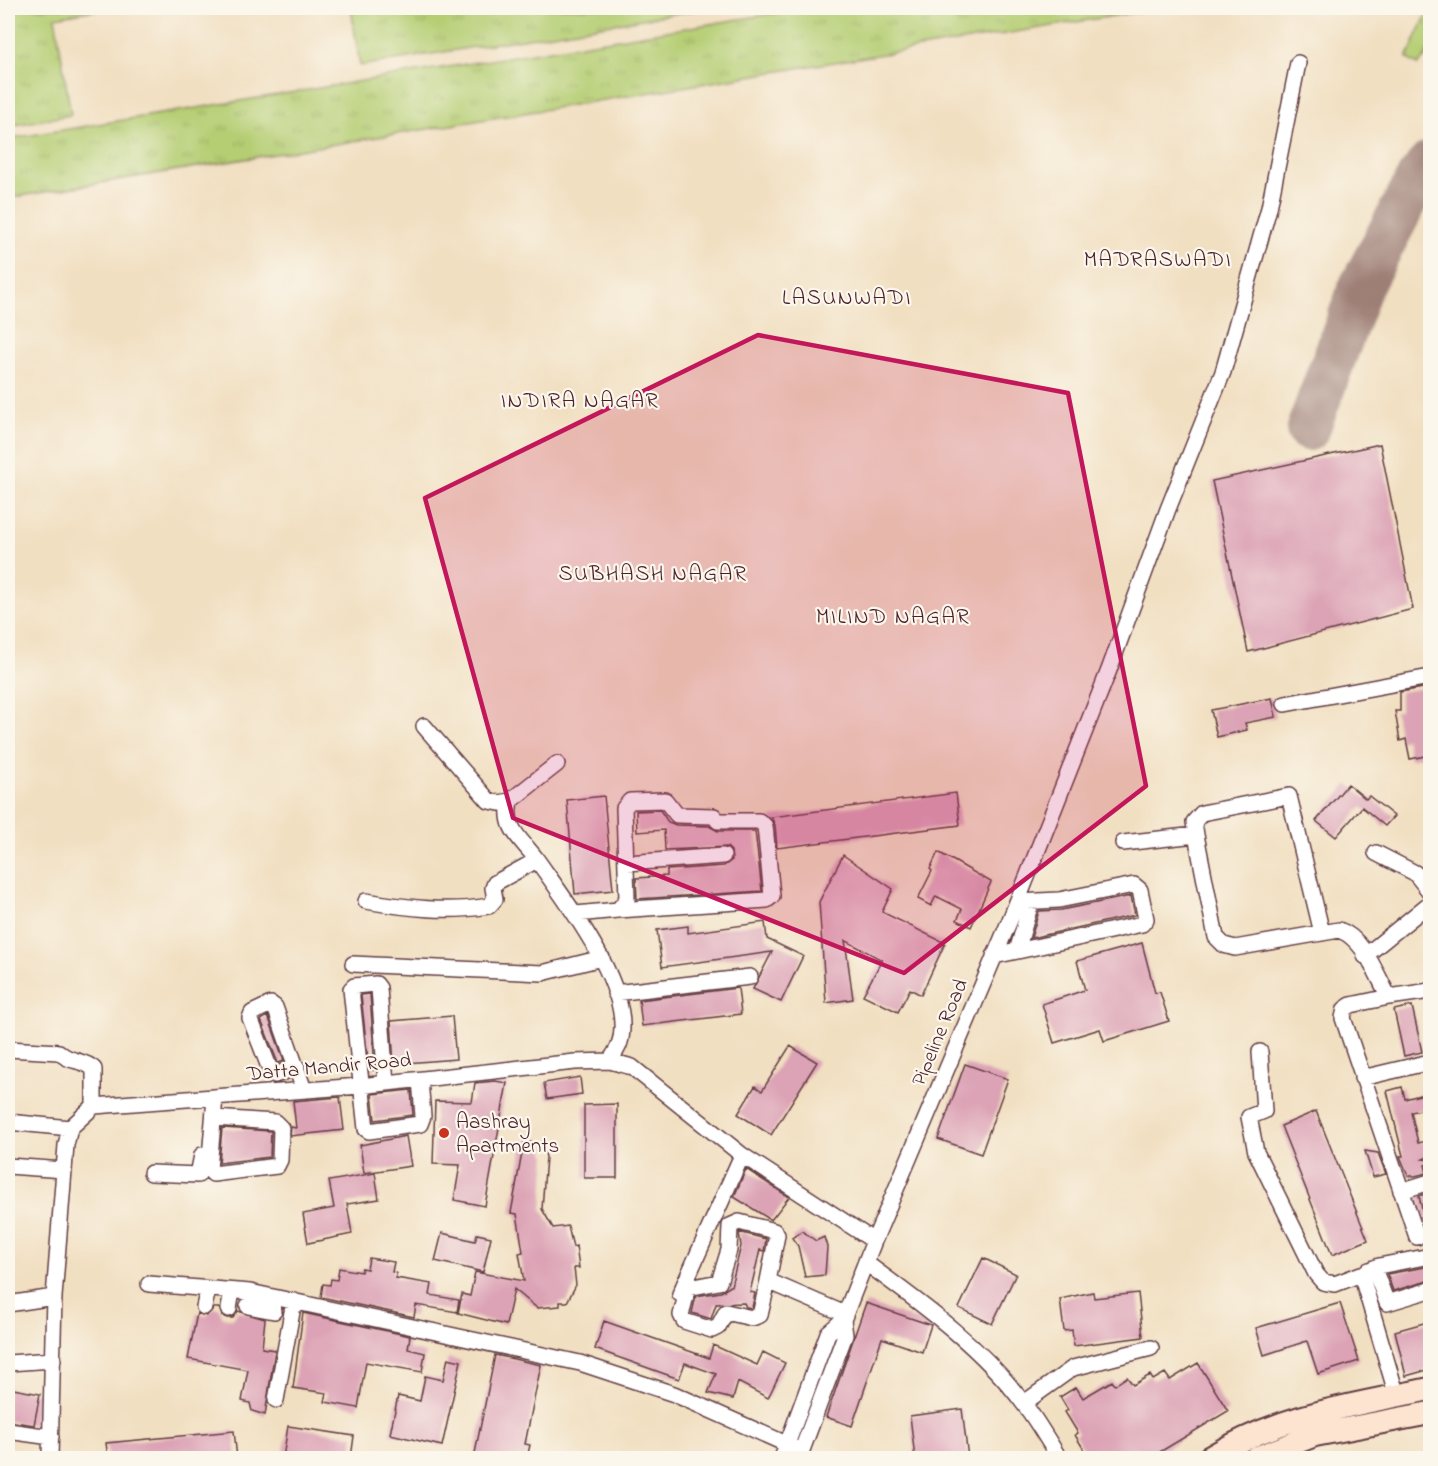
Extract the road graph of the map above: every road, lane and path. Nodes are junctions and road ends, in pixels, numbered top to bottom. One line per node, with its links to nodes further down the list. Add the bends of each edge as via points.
1 (1298, 63): 16 (street, Pipeline Road, via 1269,208 1223,372 1073,759)
2 (1431, 677): 3 (street)
3 (1285, 704)
4 (424, 726): 6 (street, via 489,801)
5 (557, 764): 6 (street)
6 (510, 801): 11 (street, via 509,824)
7 (1196, 835): 8 (street); 19 (street, via 1216,937 1224,945 1235,948); 19 (street, via 1194,822 1202,813 1290,796)
8 (1123, 843)
9 (1376, 853): 13 (street, via 1415,873)
10 (723, 856): 12 (street)
11 (537, 860): 14 (street, via 495,883 495,899 489,906 414,909); 18 (street)
12 (627, 863): 17 (street, via 627,899); 17 (street, via 624,808 630,801 665,800 677,815 759,821 765,826 772,896 767,900)
13 (1431, 892)
14 (366, 901)
15 (1431, 903): 22 (street)
16 (1022, 908): 20 (street); 20 (street, via 1134,885 1140,890 1146,919 1142,924); 21 (street, Pipeline Road)
17 (618, 910): 18 (street)
18 (576, 914): 23 (street)
19 (1322, 933): 22 (street, via 1348,933 1357,940)
20 (1017, 951): 21 (street)
21 (994, 956): 51 (street, Pipeline Road)
22 (1365, 956): 28 (street)
23 (602, 958): 24 (street, via 542,973); 27 (street)
24 (352, 964)
25 (750, 977): 27 (street)
26 (1431, 992): 28 (street)
27 (615, 993): 31 (street, via 620,1043)
28 (1389, 997): 35 (street, via 1345,1009 1344,1024)
29 (8, 1049): 40 (street, via 59,1052 67,1059 87,1063 94,1070)
30 (1260, 1052): 54 (street, via 1264,1111 1249,1117 1257,1152 1316,1274 1323,1282 1335,1284)
31 (610, 1061): 37 (street, Datta Mandir Road); 44 (street, Datta Mandir Road, via 632,1067)
32 (1431, 1062): 35 (street)
33 (297, 1067): 38 (street)
34 (386, 1077): 36 (street, Datta Mandir Road); 36 (street, via 379,988 375,984 351,988); 37 (street, Datta Mandir Road)
35 (1362, 1078): 49 (street)
36 (359, 1079): 37 (street, via 369,1131 420,1124); 38 (street, Datta Mandir Road)
37 (420, 1080)
38 (304, 1090): 39 (street, Datta Mandir Road)
39 (212, 1098): 40 (street, Datta Mandir Road); 41 (street); 47 (street, via 198,1175)
40 (94, 1106): 43 (street)
41 (213, 1118): 41 (street, via 209,1170 213,1173 277,1166 280,1128 275,1122)
42 (8, 1122): 43 (street)
43 (70, 1128): 46 (street)
44 (742, 1155): 51 (street, Datta Mandir Road); 65 (street)
45 (8, 1166): 46 (street)
46 (64, 1170): 60 (street)
47 (151, 1173)
48 (1431, 1182): 49 (street)
49 (1401, 1191): 50 (street)
50 (1417, 1237)
51 (874, 1241): 53 (street, Pipeline Road)
52 (1431, 1256): 54 (street)
53 (866, 1263): 66 (street, Pipeline Road); 73 (street, via 925,1307 985,1360)
54 (1368, 1271): 58 (street, via 1387,1303); 71 (street)
55 (768, 1281): 55 (street, via 760,1315 752,1318 726,1312 718,1327 711,1330 684,1321 681,1315 688,1288 718,1282 733,1223 774,1231 777,1235); 66 (street)
56 (149, 1284): 57 (street)
57 (208, 1289): 59 (street); 63 (street)
58 (1431, 1290)
59 (232, 1291): 61 (street, via 248,1303 275,1308); 64 (street)
60 (54, 1297): 62 (street); 68 (street)
61 (294, 1301): 72 (street); 77 (street, via 580,1363 674,1394)
62 (8, 1304)
63 (204, 1307)
64 (229, 1309)
65 (671, 1314)
66 (844, 1317): 77 (street, Pipeline Road, via 828,1333); 78 (street, Pipeline Road, via 845,1335)
67 (1151, 1348): 73 (street, via 1073,1368)
68 (53, 1360): 69 (street); 76 (street)
69 (8, 1363)
70 (1431, 1389): 71 (main road)
71 (1397, 1396): 81 (main road, via 1304,1415 1267,1428)
72 (276, 1400)
73 (1024, 1403): 80 (street)
74 (1431, 1413): 82 (main road, via 1315,1435)
75 (8, 1431): 76 (street)
76 (51, 1437): 79 (street)
77 (785, 1451): 78 (street)
78 (801, 1455)
79 (50, 1458)
80 (1059, 1458)
81 (1209, 1458)
82 (1256, 1458)

